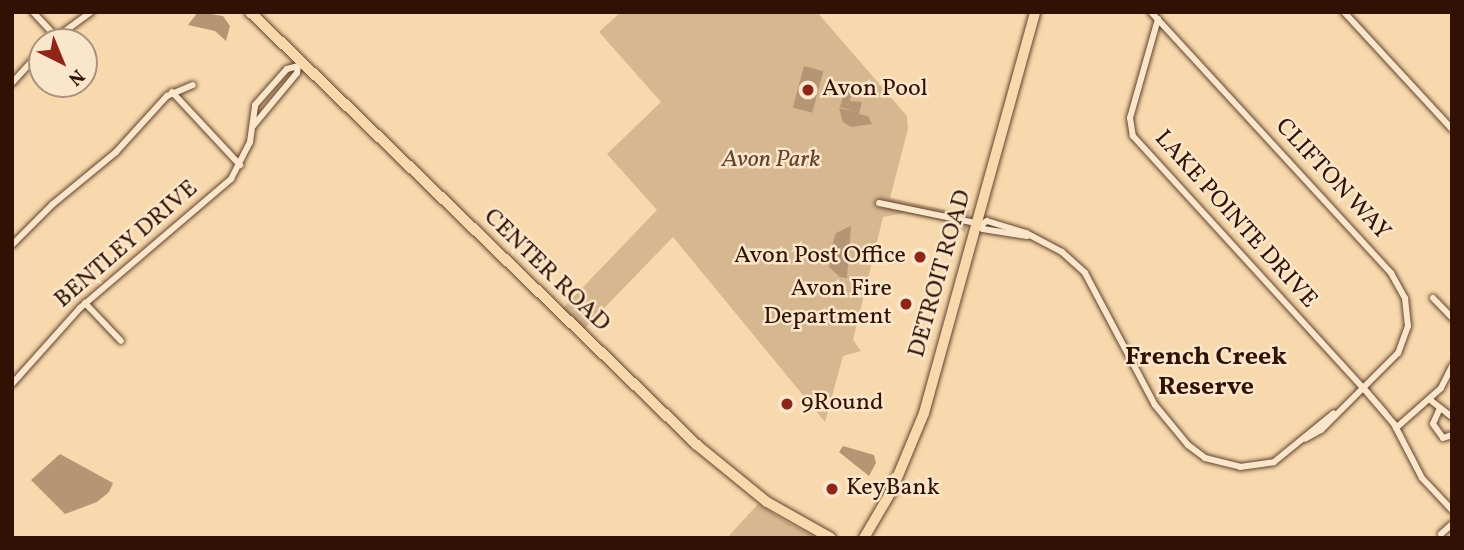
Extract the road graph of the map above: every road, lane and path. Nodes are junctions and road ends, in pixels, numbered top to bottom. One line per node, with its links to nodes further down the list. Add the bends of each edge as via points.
1 (33, 12): 8 (street)
2 (91, 12): 9 (street)
3 (250, 12): 11 (main road, CENTER ROAD)
4 (1035, 12): 18 (main road, DETROIT ROAD)
5 (1151, 12): 7 (street, CLIFTON WAY)
6 (1344, 12): 15 (street)
7 (1158, 19): 26 (street, LAKE POINTE DRIVE, via 1130,118 1133,136); 26 (street, CLIFTON WAY, via 1398,282 1408,309 1404,343)
8 (48, 28)
9 (69, 28)
10 (28, 65): 12 (street)
11 (300, 65): 16 (street, BENTLEY DRIVE, via 253,127); 35 (main road, CENTER ROAD, via 697,445 767,502)
12 (12, 83)
13 (193, 85): 14 (street)
14 (172, 92): 16 (street); 19 (street, via 116,152)
15 (1452, 129)
16 (240, 165): 21 (street, BENTLEY DRIVE, via 179,226)
17 (879, 203): 18 (street, CLIFTON WAY)
18 (979, 223): 26 (street, CLIFTON WAY, via 987,221 1054,247 1085,273 1136,375 1194,450 1219,463 1254,467 1281,458); 36 (main road, DETROIT ROAD, via 915,437 892,491)
19 (12, 245)
20 (1433, 298): 22 (street)
21 (85, 303): 23 (street); 25 (street, BENTLEY DRIVE)
22 (1452, 318)
23 (121, 341)
24 (1452, 366): 27 (street, via 1441,388)
25 (12, 384)
26 (1364, 390): 30 (street, LAKE POINTE DRIVE)
27 (1429, 399): 28 (street); 30 (street)
28 (1440, 408): 29 (street); 31 (street, via 1433,424 1441,436)
29 (1452, 417)
30 (1396, 428): 32 (street, LAKE POINTE DRIVE, via 1419,473)
31 (1452, 435)
32 (1452, 510)
33 (1452, 524): 34 (street)
34 (1441, 534)
35 (831, 538)
36 (864, 538)

